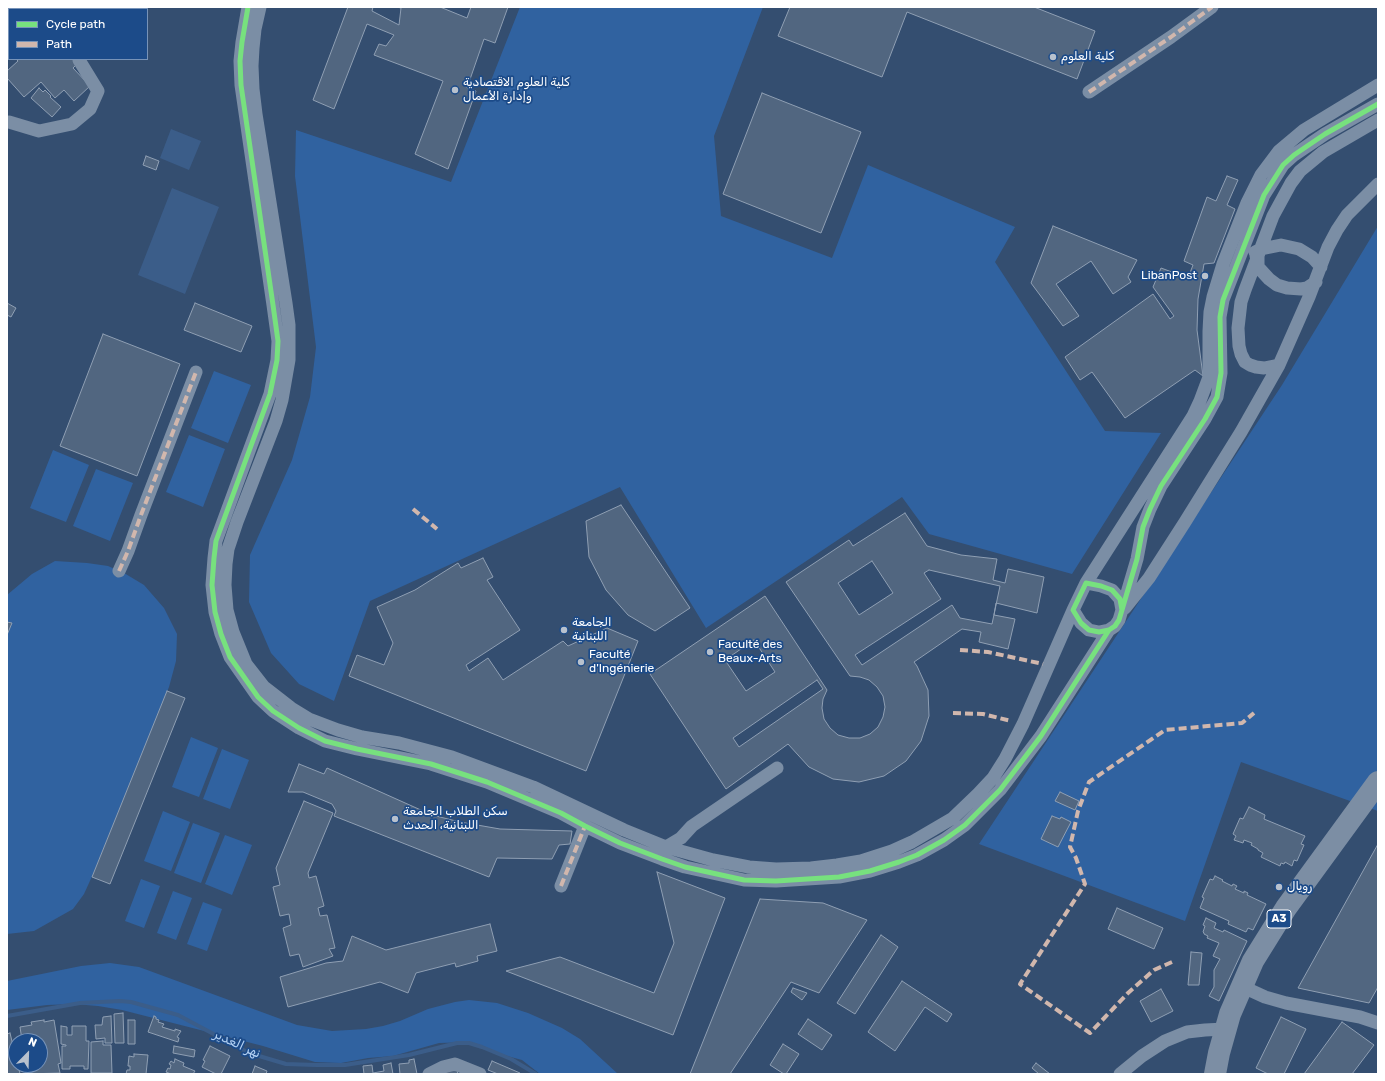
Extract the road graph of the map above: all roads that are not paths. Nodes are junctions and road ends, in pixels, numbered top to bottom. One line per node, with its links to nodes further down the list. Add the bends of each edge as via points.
1 (248, 7): 10 (street, via 240,61)
2 (260, 7): 11 (street, via 255,28 252,66)
3 (1212, 7): 6 (street)
4 (79, 60): 9 (street, via 98,91 90,109 72,124 39,131)
5 (1378, 86): 13 (street, via 1304,130 1279,151 1261,175)
6 (1089, 92)
7 (1378, 104): 14 (street, via 1309,144 1283,165 1264,195)
8 (1378, 120): 15 (street, via 1323,152 1300,171 1282,198)
9 (8, 121)
10 (248, 136): 11 (street); 27 (street, via 277,334 277,360 270,394 216,541 212,585 221,634 235,666 268,706 279,715)
11 (260, 143): 27 (street, via 289,325 289,360 276,421 228,549 225,591 233,632 246,664 264,687 291,708)
12 (1378, 184): 17 (street, via 1341,223)
13 (1241, 218): 14 (street); 18 (street)
14 (1247, 237): 15 (street); 16 (street)
15 (1257, 253): 16 (street); 17 (street, via 1281,245 1290,246 1312,257); 19 (street, via 1258,267 1268,280 1277,285 1301,289); 20 (street, via 1241,302 1239,346 1245,362 1250,365 1264,368)
16 (1239, 259): 18 (street); 25 (street, via 1223,300 1220,317 1221,373 1217,397 1161,486 1150,509)
17 (1321, 267): 19 (street)
18 (1222, 269): 23 (street, via 1210,312 1209,377 1198,406)
19 (1316, 282): 20 (street)
20 (1279, 365): 25 (street, via 1241,432 1166,552)
21 (196, 372): 22 (street)
22 (119, 571)
23 (1086, 584): 24 (street); 25 (street, via 1112,590 1120,599)
24 (1073, 610): 26 (street, via 1089,630); 33 (street, via 1005,759 993,778 953,818 892,851 838,866 749,867)
25 (1122, 612): 26 (street, via 1115,626)
26 (1109, 630): 33 (street, via 1041,736 1000,790 965,825 917,855 870,871 839,877 776,881 744,880 685,867)
27 (307, 725): 28 (street); 29 (street, via 325,740)
28 (362, 737): 29 (street); 33 (street, via 399,743 452,757 533,787 617,827)
29 (358, 749): 32 (street, via 404,758 487,782)
30 (777, 768): 33 (street, via 692,826)
31 (1378, 782): 35 (highway, A3, via 1286,908 1253,961)
32 (585, 826): 33 (street); 34 (street)
33 (664, 853)
34 (561, 886)
35 (1241, 986): 36 (street, via 1286,1003 1360,1017); 37 (highway, A3)
36 (1378, 1023)
37 (1225, 1029): 40 (street, via 1187,1032 1165,1041); 41 (highway, A3)
38 (429, 1074): 39 (street, via 455,1064)
39 (480, 1074)
40 (1120, 1074)
41 (1215, 1074)

